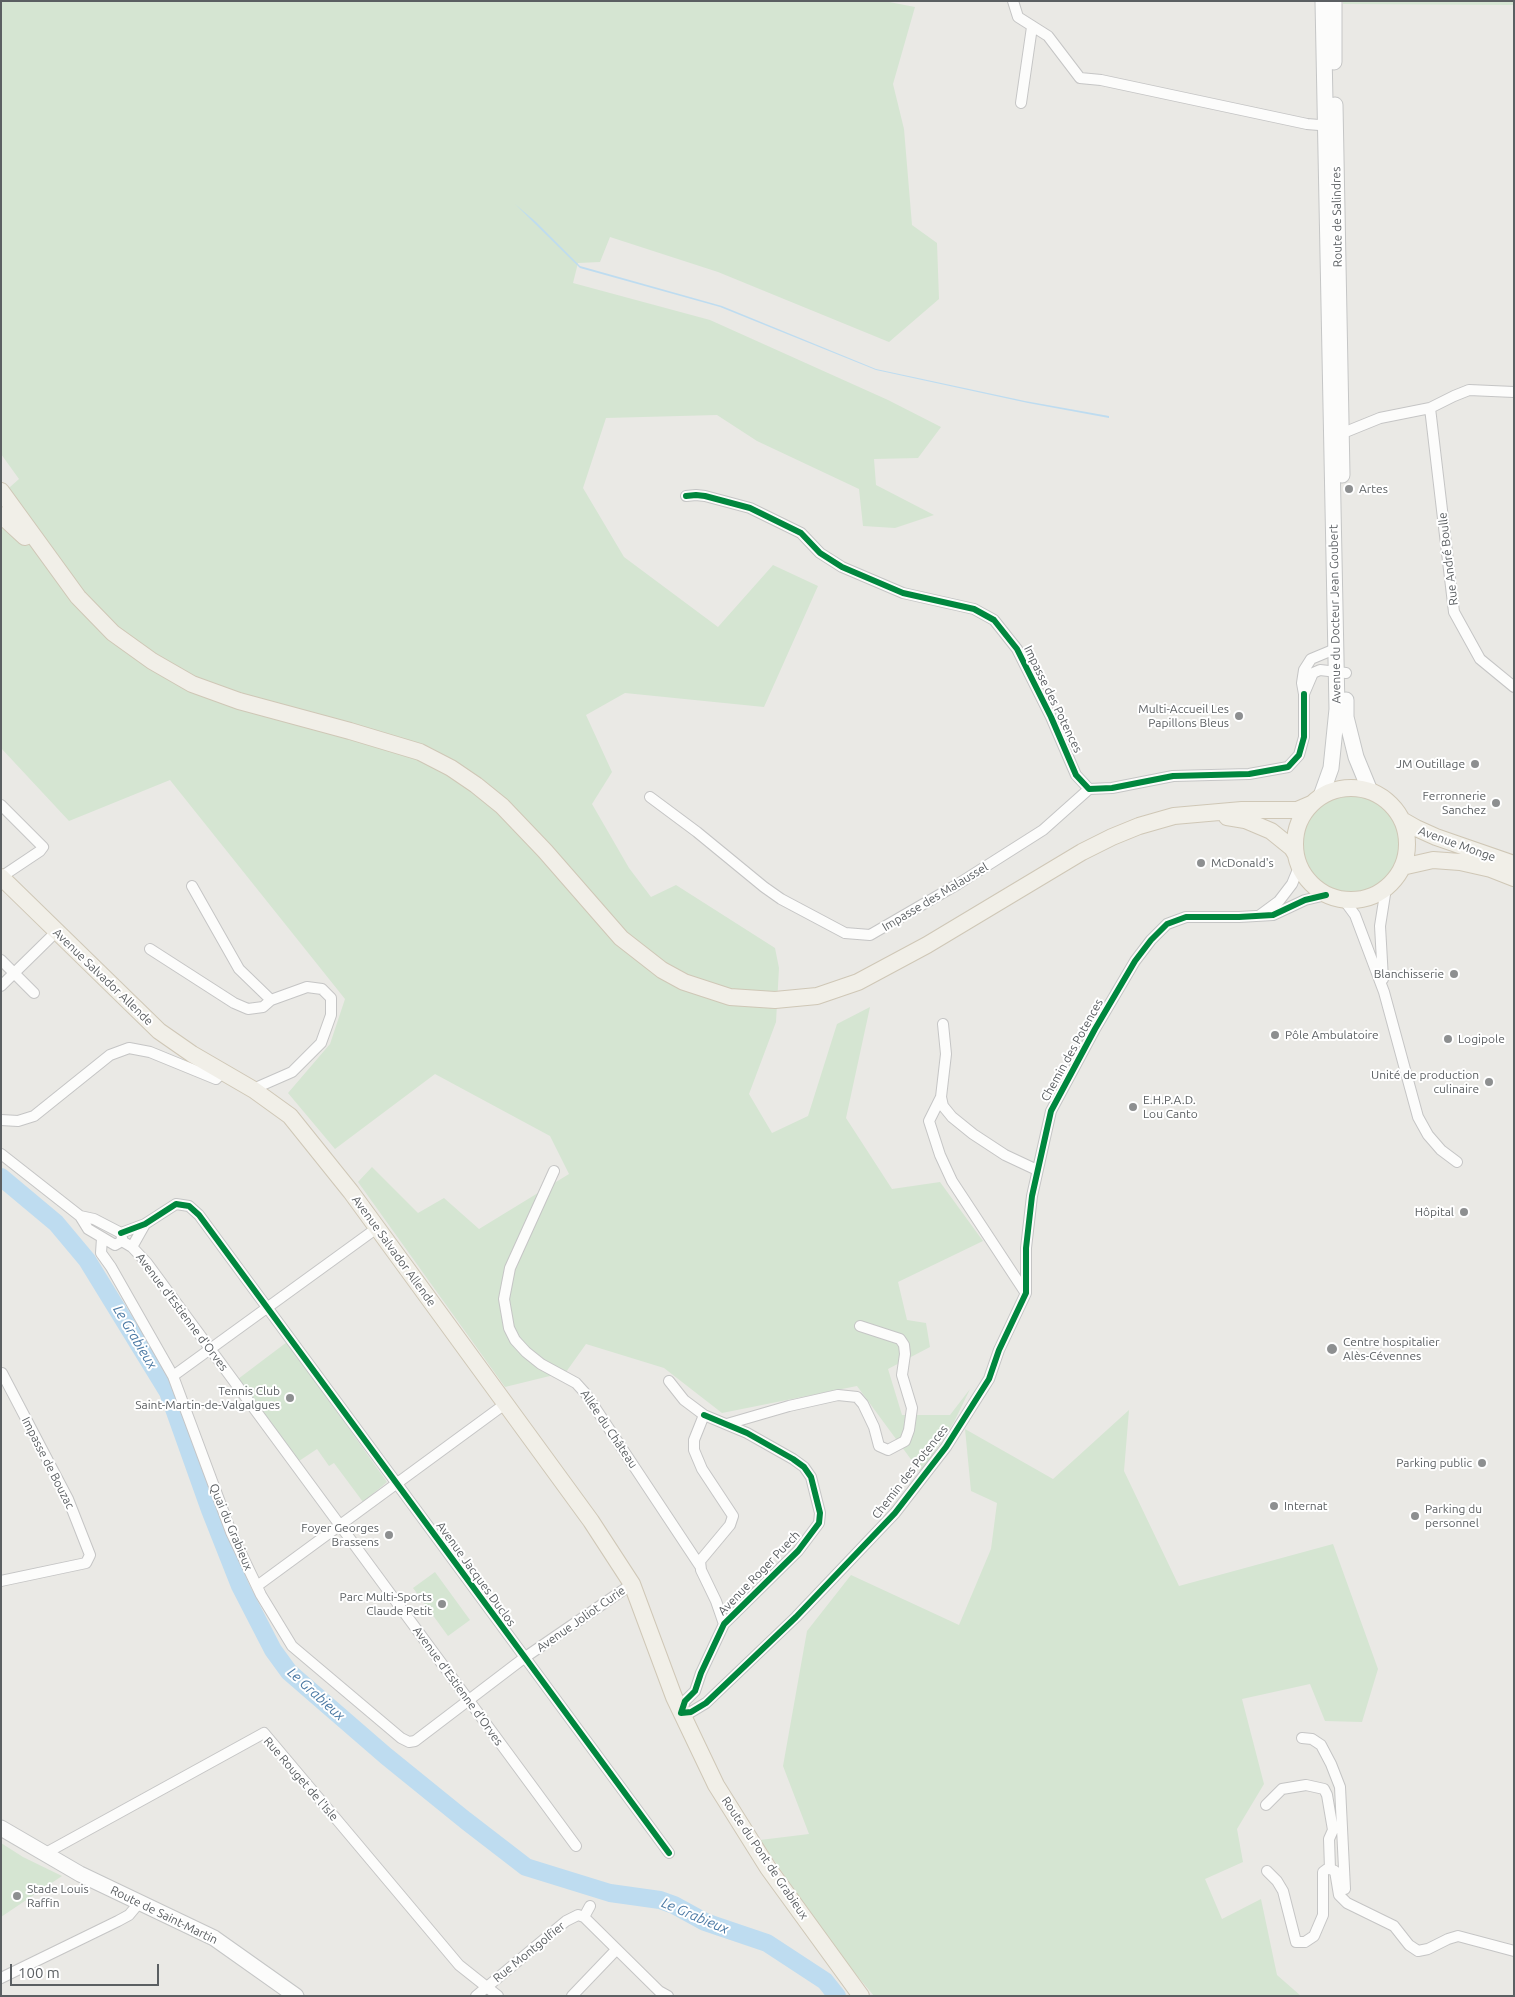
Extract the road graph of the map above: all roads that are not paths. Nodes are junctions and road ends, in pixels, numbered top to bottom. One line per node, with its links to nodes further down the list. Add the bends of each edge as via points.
1 (1013, 1): 4 (street, via 1018,17)
2 (1323, 1): 6 (main road, Route de Salindres)
3 (1334, 1): 6 (main road, Route de Salindres)
4 (1032, 27): 5 (street); 6 (street, via 1048,36 1080,78)
5 (1021, 103)
6 (1330, 126): 9 (main road, Route de Salindres)
7 (1514, 392): 8 (street, via 1469,390)
8 (1430, 408): 9 (street, via 1380,418); 16 (street, Rue André Boulle, via 1454,612 1480,659)
9 (1334, 434): 14 (main road, Avenue du Docteur Jean Goubert); 15 (main road, Avenue du Docteur Jean Goubert)
10 (1, 491): 13 (main road)
11 (686, 496): 18 (street, Impasse des Potences, via 705,496 750,508 801,533 842,567 903,593 974,609 994,620 1017,649 1076,775)
12 (1, 515): 13 (main road)
13 (48, 559): 23 (main road, via 78,597 113,633 192,684 239,701 420,752 457,772 502,806 621,938 662,970 684,982 730,997 775,1000 817,996 858,982 1112,837 1174,816)
14 (1335, 649): 15 (main road, Avenue du Docteur Jean Goubert); 17 (street, via 1311,659 1304,670)
15 (1341, 673): 17 (street, via 1320,670 1313,673); 19 (main road, Avenue du Docteur Jean Goubert, via 1346,717 1356,758); 21 (main road, Avenue du Docteur Jean Goubert, via 1331,768)
16 (1514, 688)
17 (1304, 694): 18 (street, via 1304,737 1299,755 1288,767 1249,774 1173,776)
18 (1090, 789): 20 (street, Impasse des Malaussel, via 1043,830 870,935 845,933 781,899)
19 (1370, 791): 21 (main road, via 1353,787 1336,789); 24 (main road, via 1383,797)
20 (650, 797)
21 (1316, 800): 23 (main road, via 1297,810 1242,810); 25 (main road, via 1302,814 1297,826 1294,840)
22 (1, 805): 28 (street, via 42,847)
23 (1215, 814): 25 (main road, via 1245,820 1271,832 1292,848)
24 (1402, 820): 26 (main road, Avenue Monge); 27 (main road, via 1407,844)
25 (1297, 860): 32 (main road, via 1310,884); 34 (street, via 1292,884)
26 (1514, 864)
27 (1402, 867): 29 (main road, Avenue Monge, via 1433,860 1460,862); 31 (main road)
28 (1, 877): 35 (main road, Avenue Salvador Allende)
29 (1514, 878)
30 (192, 886): 42 (street, via 239,969)
31 (1386, 888): 33 (main road, via 1374,896); 40 (street, via 1380,926)
32 (1326, 895): 33 (main road); 34 (street, Chemin des Potences, via 1305,900 1273,915)
33 (1344, 900): 40 (street, via 1356,915)
34 (1260, 915): 50 (street, Chemin des Potences, via 1186,917 1167,924 1151,940 1135,961 1051,1111)
35 (56, 932): 38 (street); 44 (main road, Avenue Salvador Allende, via 159,1031)
36 (150, 949): 42 (street, via 248,1009 263,1008)
37 (1, 960): 38 (street)
38 (14, 973): 39 (street); 41 (street)
39 (1, 986)
40 (1384, 992): 49 (street, via 1418,1117 1441,1150)
41 (34, 993)
42 (272, 1000): 45 (street, via 307,987 322,990 331,998 332,1015 321,1043 292,1072)
43 (944, 1024): 46 (street, via 946,1054)
44 (223, 1072): 45 (main road, Avenue Salvador Allende); 47 (street, via 216,1078 150,1052 129,1048 110,1056 34,1116 18,1121)
45 (254, 1090): 54 (main road, Avenue Salvador Allende, via 290,1116)
46 (941, 1097): 50 (street, via 943,1106 952,1117 973,1134 1005,1155); 59 (street, via 928,1121 940,1155 952,1182)
47 (1, 1120)
48 (1, 1154): 52 (street)
49 (1457, 1162)
50 (1037, 1170): 59 (street, Chemin des Potences, via 1026,1248)
51 (554, 1171): 71 (street, Allée du Château, via 510,1268 504,1299 508,1328 526,1352 576,1383 586,1394)
52 (80, 1216): 55 (street, via 88,1228); 56 (street, via 94,1219)
53 (144, 1224): 56 (street, Avenue Jacques Duclos); 57 (street); 60 (street, Avenue Jacques Duclos, via 176,1204 189,1206 200,1215)
54 (377, 1228): 60 (street); 66 (main road, Avenue Salvador Allende)
55 (102, 1238): 56 (street); 58 (street, Quai du Grabieux, via 101,1253)
56 (120, 1240): 57 (street, Avenue d'Estienne d'Orves); 58 (street, via 112,1252)
57 (132, 1247): 62 (street, Avenue d'Estienne d'Orves)
58 (111, 1267): 64 (street, Quai du Grabieux)
59 (1026, 1292): 78 (street, Chemin des Potences, via 989,1379 946,1447 895,1512 796,1617 706,1703 691,1712)
60 (269, 1307): 62 (street); 69 (street, Avenue Jacques Duclos)
61 (860, 1326): 68 (street, via 900,1339 904,1344 906,1354 902,1375 912,1408 905,1441 888,1450 879,1446 863,1404 856,1397 838,1395)
62 (210, 1350): 64 (street); 70 (street, Avenue d'Estienne d'Orves)
63 (2, 1372): 72 (street, Impasse de Bouzac, via 68,1499 90,1555 86,1564)
64 (173, 1376): 74 (street, Quai du Grabieux, via 231,1532)
65 (669, 1381): 67 (street, Avenue Roger Puech, via 684,1400)
66 (505, 1404): 69 (street); 73 (main road, Avenue Salvador Allende, via 591,1521)
67 (704, 1415): 68 (street, Avenue Roger Puech); 71 (street, via 694,1440 694,1450 733,1519 701,1558)
68 (726, 1424): 75 (street, Avenue Roger Puech, via 794,1458 804,1467 811,1478 820,1513 819,1523 798,1551)
69 (396, 1484): 70 (street); 76 (street, Avenue Jacques Duclos)
70 (340, 1525): 74 (street); 77 (street, Avenue d'Estienne d'Orves)
71 (700, 1566): 75 (street, Allée du Château)
72 (1, 1581)
73 (632, 1584): 76 (street, Avenue Joliot Curie); 78 (main road, Avenue Salvador Allende)
74 (257, 1586): 80 (street, Quai du Grabieux, via 292,1646 383,1724)
75 (724, 1624): 78 (street, Avenue Roger Puech, via 695,1691)
76 (524, 1658): 77 (street, Avenue Joliot Curie); 84 (street, Avenue Jacques Duclos)
77 (469, 1700): 80 (street, Avenue Joliot Curie, via 415,1741); 83 (street, Avenue d'Estienne d'Orves)
78 (681, 1713): 101 (main road, Route du Pont de Grabieux, via 716,1785 758,1851)
79 (1302, 1738): 89 (street, via 1312,1739 1321,1745 1340,1787 1342,1869)
80 (409, 1742)
81 (1266, 1805): 86 (street, via 1282,1789 1306,1785 1324,1789 1333,1830 1329,1839)
82 (1, 1828): 85 (main road, Route de Saint-Martin)
83 (576, 1846)
84 (669, 1853)
85 (44, 1854): 88 (main road, Route de Saint-Martin); 95 (street, Rue Rouget de l'Isle, via 264,1733 460,1965)
86 (1330, 1869): 87 (street, via 1323,1872 1323,1915 1314,1936 1305,1942 1296,1942 1284,1891); 89 (street, via 1335,1871 1339,1895)
87 (1267, 1871)
88 (139, 1903): 94 (street, via 118,1921); 97 (main road, Route de Saint-Martin, via 214,1938)
89 (1347, 1903): 93 (street, via 1394,1926 1418,1951 1458,1936)
90 (590, 1906): 91 (street)
91 (584, 1918): 92 (street); 95 (street, Rue Montgolfier, via 578,1914 572,1917)
92 (616, 1950): 96 (street); 100 (street)
93 (1514, 1951)
94 (1, 1978)
95 (486, 1987): 98 (street, Rue Montgolfier); 99 (street)
96 (660, 1994)
97 (296, 1996)
98 (476, 1996)
99 (498, 1996)
100 (572, 1996)
101 (861, 1996)

